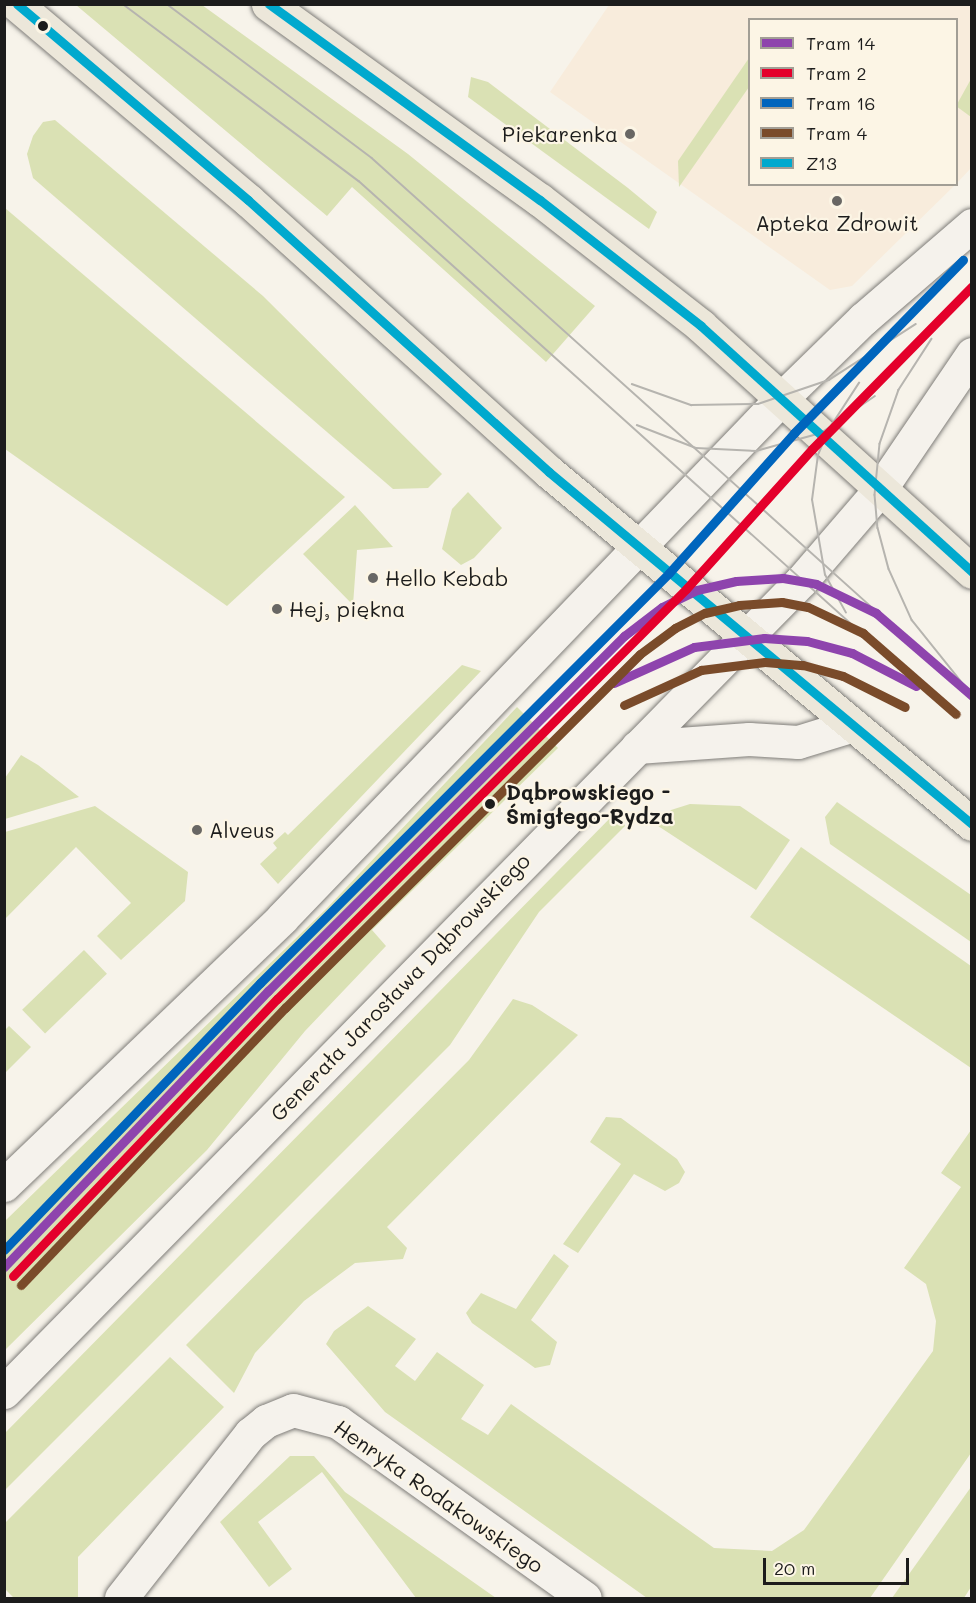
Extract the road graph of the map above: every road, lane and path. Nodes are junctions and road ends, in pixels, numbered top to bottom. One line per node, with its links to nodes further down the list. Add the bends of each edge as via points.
1 (16, 4): 7 (main road, via 248,200)
2 (268, 4): 5 (main road, via 540,200 701,326)
3 (972, 225): 5 (main road, via 863,319)
4 (972, 354): 6 (main road, Generała Jarosława Dąbrowskiego)
5 (782, 398): 6 (main road); 7 (main road)
6 (881, 488): 8 (main road); 9 (main road, Generała Jarosława Dąbrowskiego, via 802,580)
7 (636, 546): 9 (main road); 13 (main road, via 282,918)
8 (972, 573)
9 (744, 638): 10 (main road); 11 (main road, Generała Jarosława Dąbrowskiego)
10 (850, 726): 11 (main road, via 798,742 749,739); 12 (main road)
11 (637, 747): 14 (main road, Generała Jarosława Dąbrowskiego)
12 (972, 824)
13 (4, 1185)
14 (4, 1392)
15 (121, 1599): 16 (main road, Henryka Rodakowskiego, via 250,1434 266,1421 293,1410 338,1422)
16 (585, 1599)

